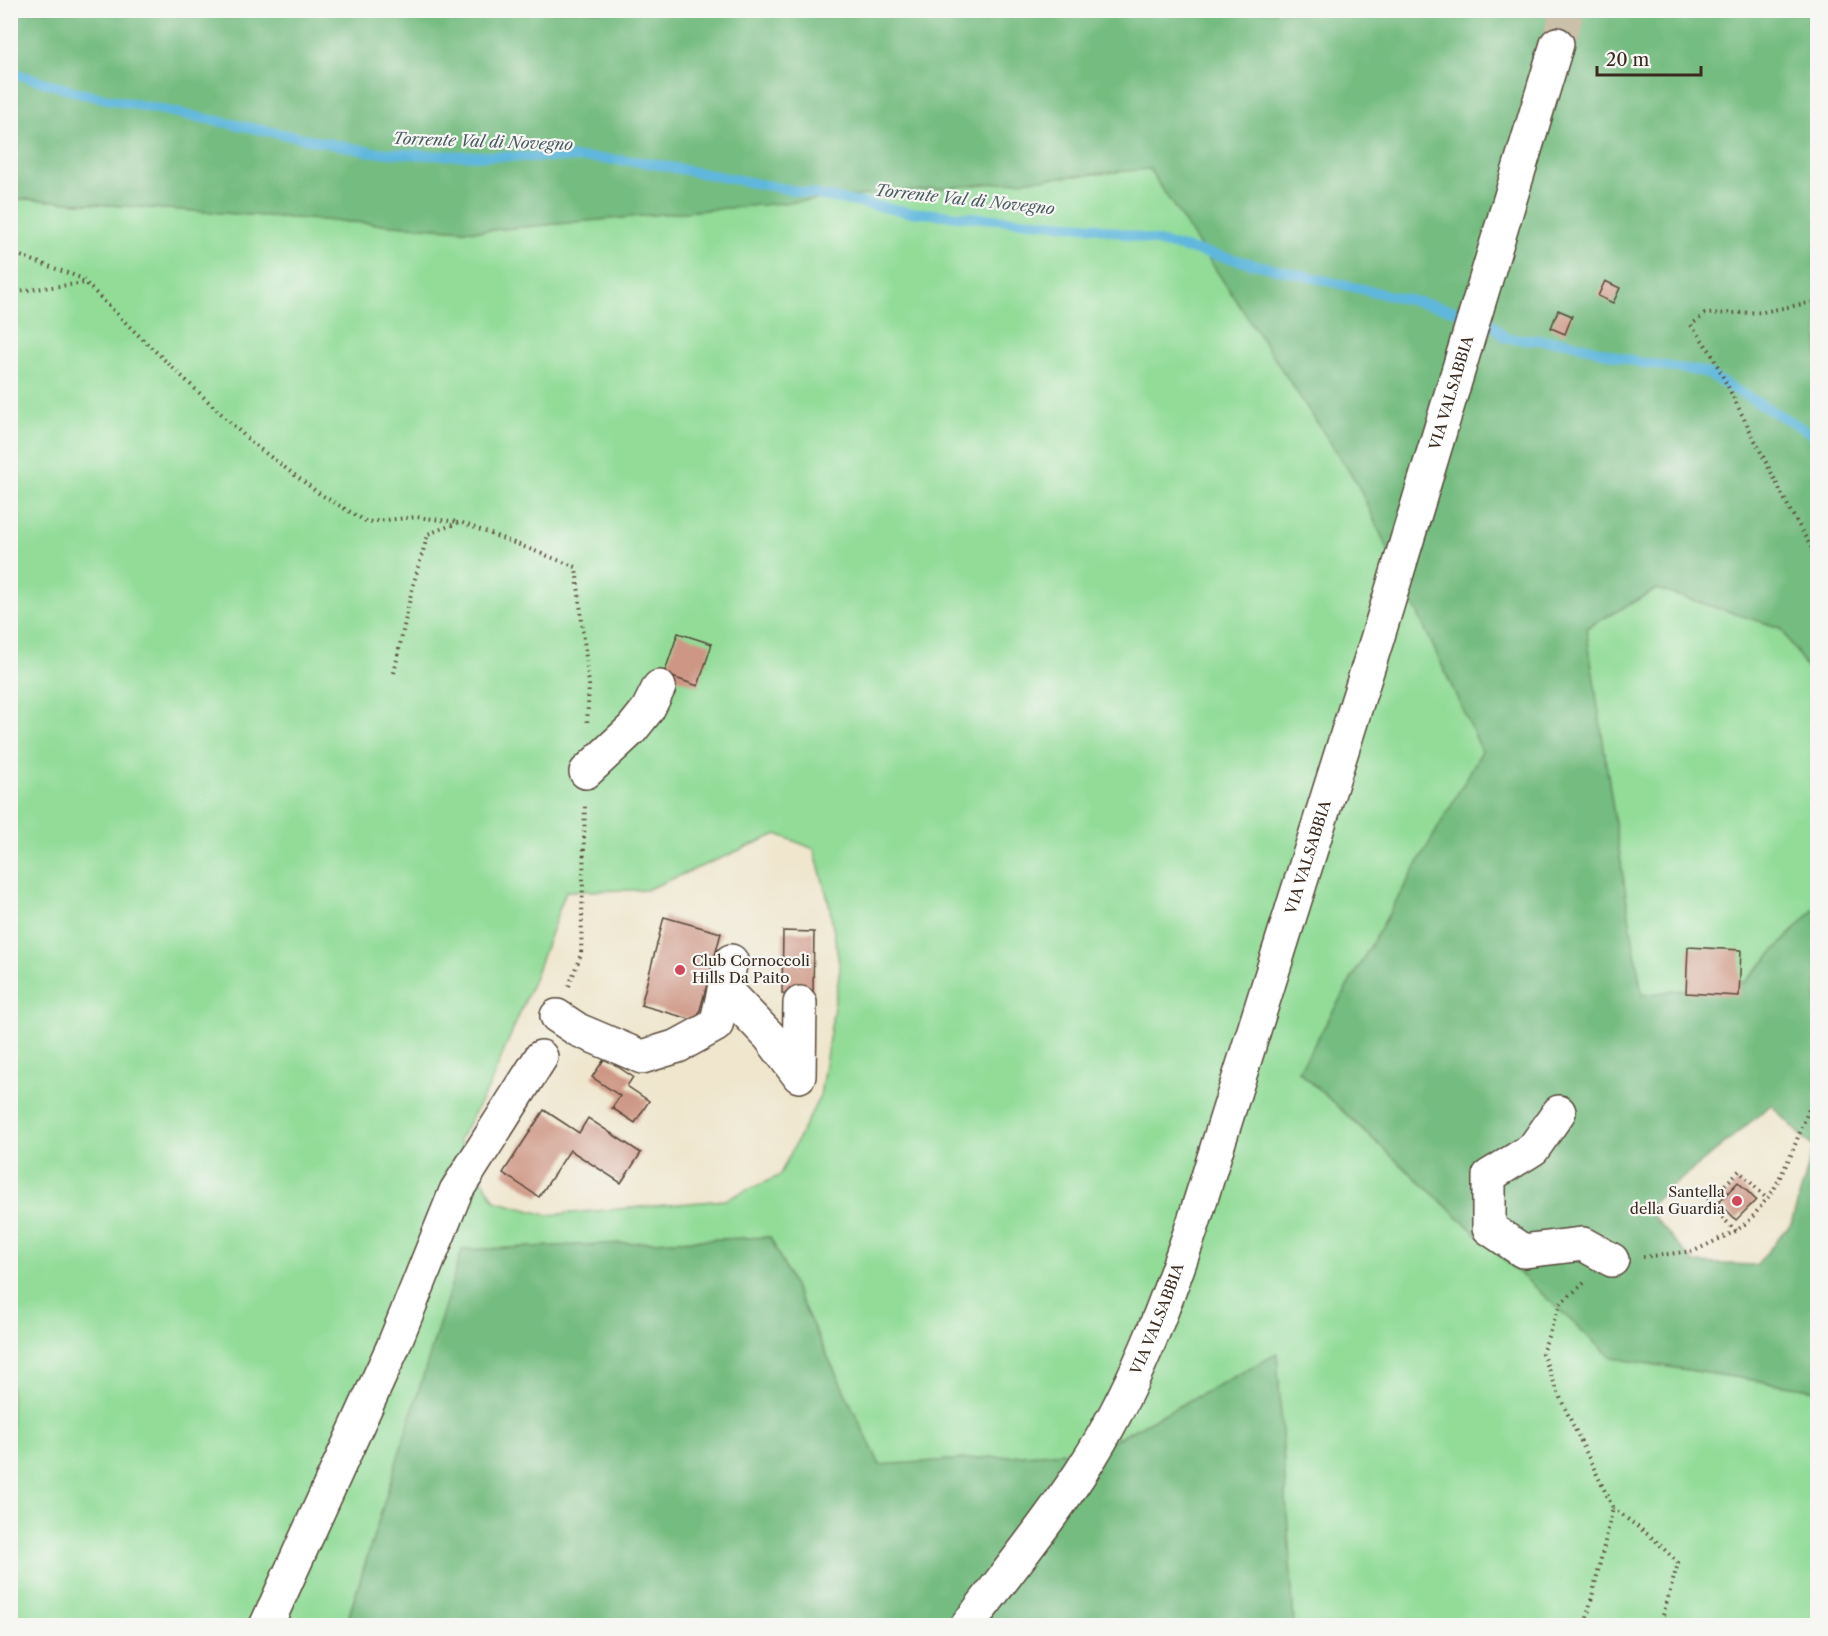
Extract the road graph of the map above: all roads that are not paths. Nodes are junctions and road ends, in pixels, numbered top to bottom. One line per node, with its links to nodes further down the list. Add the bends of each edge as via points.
1 (1557, 44): 10 (main road, VIA VALSABBIA, via 1378,636 1166,1304 1124,1399 1084,1468)
2 (659, 687): 3 (main road, via 632,729)
3 (586, 772)
4 (800, 1003): 5 (main road, via 799,1076 728,975 716,1025 678,1046 642,1057 578,1030)
5 (557, 1016)
6 (541, 1057): 9 (main road, via 456,1191 393,1347)
7 (1560, 1113): 8 (main road, via 1533,1149 1489,1176 1489,1228 1523,1251 1583,1244)
8 (1612, 1260)
9 (266, 1626)
10 (967, 1626)

